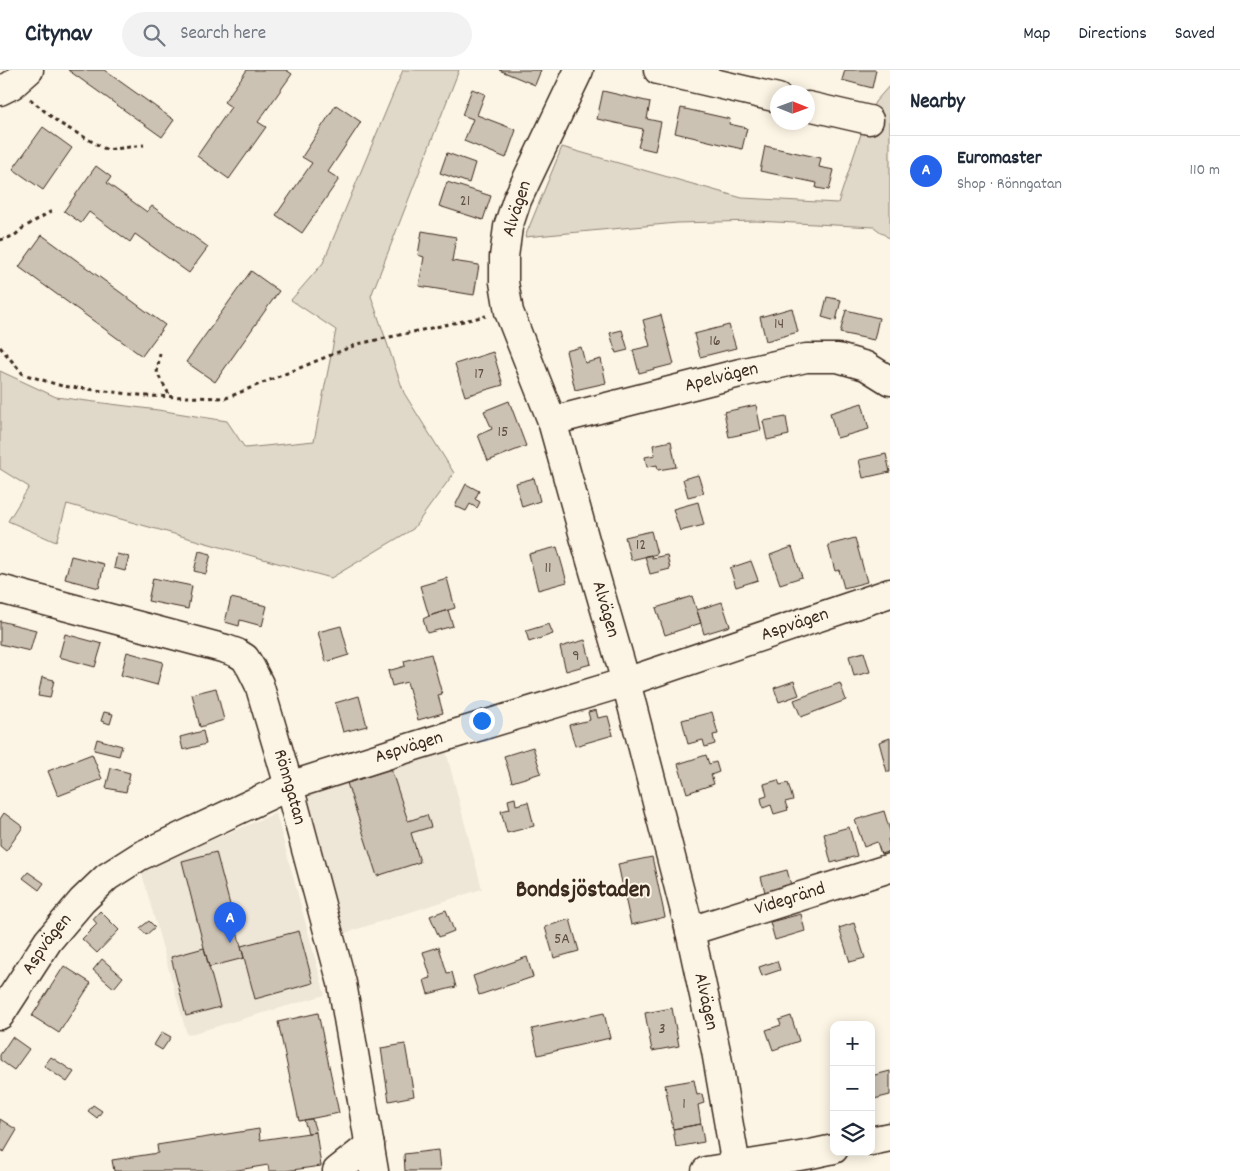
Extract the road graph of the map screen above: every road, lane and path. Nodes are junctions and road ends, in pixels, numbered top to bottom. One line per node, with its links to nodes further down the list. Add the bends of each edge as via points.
1 (579, 70): 10 (street, Alvägen, via 517,200 508,227 504,282)
2 (658, 70): 4 (street)
3 (14, 82): 7 (path, via 59,123 107,150)
4 (770, 96)
5 (815, 108): 6 (street)
6 (869, 120)
7 (144, 145)
8 (55, 209): 9 (path, via 14,236)
9 (0, 240)
10 (508, 312): 14 (path, via 358,344 226,398); 15 (street, Alvägen)
11 (0, 347): 14 (path, via 23,374 62,386)
12 (160, 353): 14 (path, via 157,373)
13 (890, 380): 15 (street, Apelvägen, via 866,366 838,358 806,358)
14 (170, 397)
15 (552, 421): 18 (street, Alvägen)
16 (0, 589): 19 (street, Rönngatan, via 226,649 245,658 259,684)
17 (890, 593): 18 (street, Aspvägen)
18 (626, 682): 19 (street, Aspvägen); 21 (street, Alvägen)
19 (289, 786): 22 (street, Aspvägen, via 140,856 106,877 48,941); 26 (street, Rönngatan, via 342,984)
20 (890, 868): 21 (street, Videgränd)
21 (690, 931): 28 (street, Alvägen)
22 (0, 1014)
23 (890, 1137): 24 (street)
24 (875, 1140)
25 (830, 1151): 27 (street)
26 (372, 1158): 29 (street)
27 (803, 1163): 28 (street)
28 (736, 1166): 30 (street)
29 (337, 1171)
30 (706, 1171)

